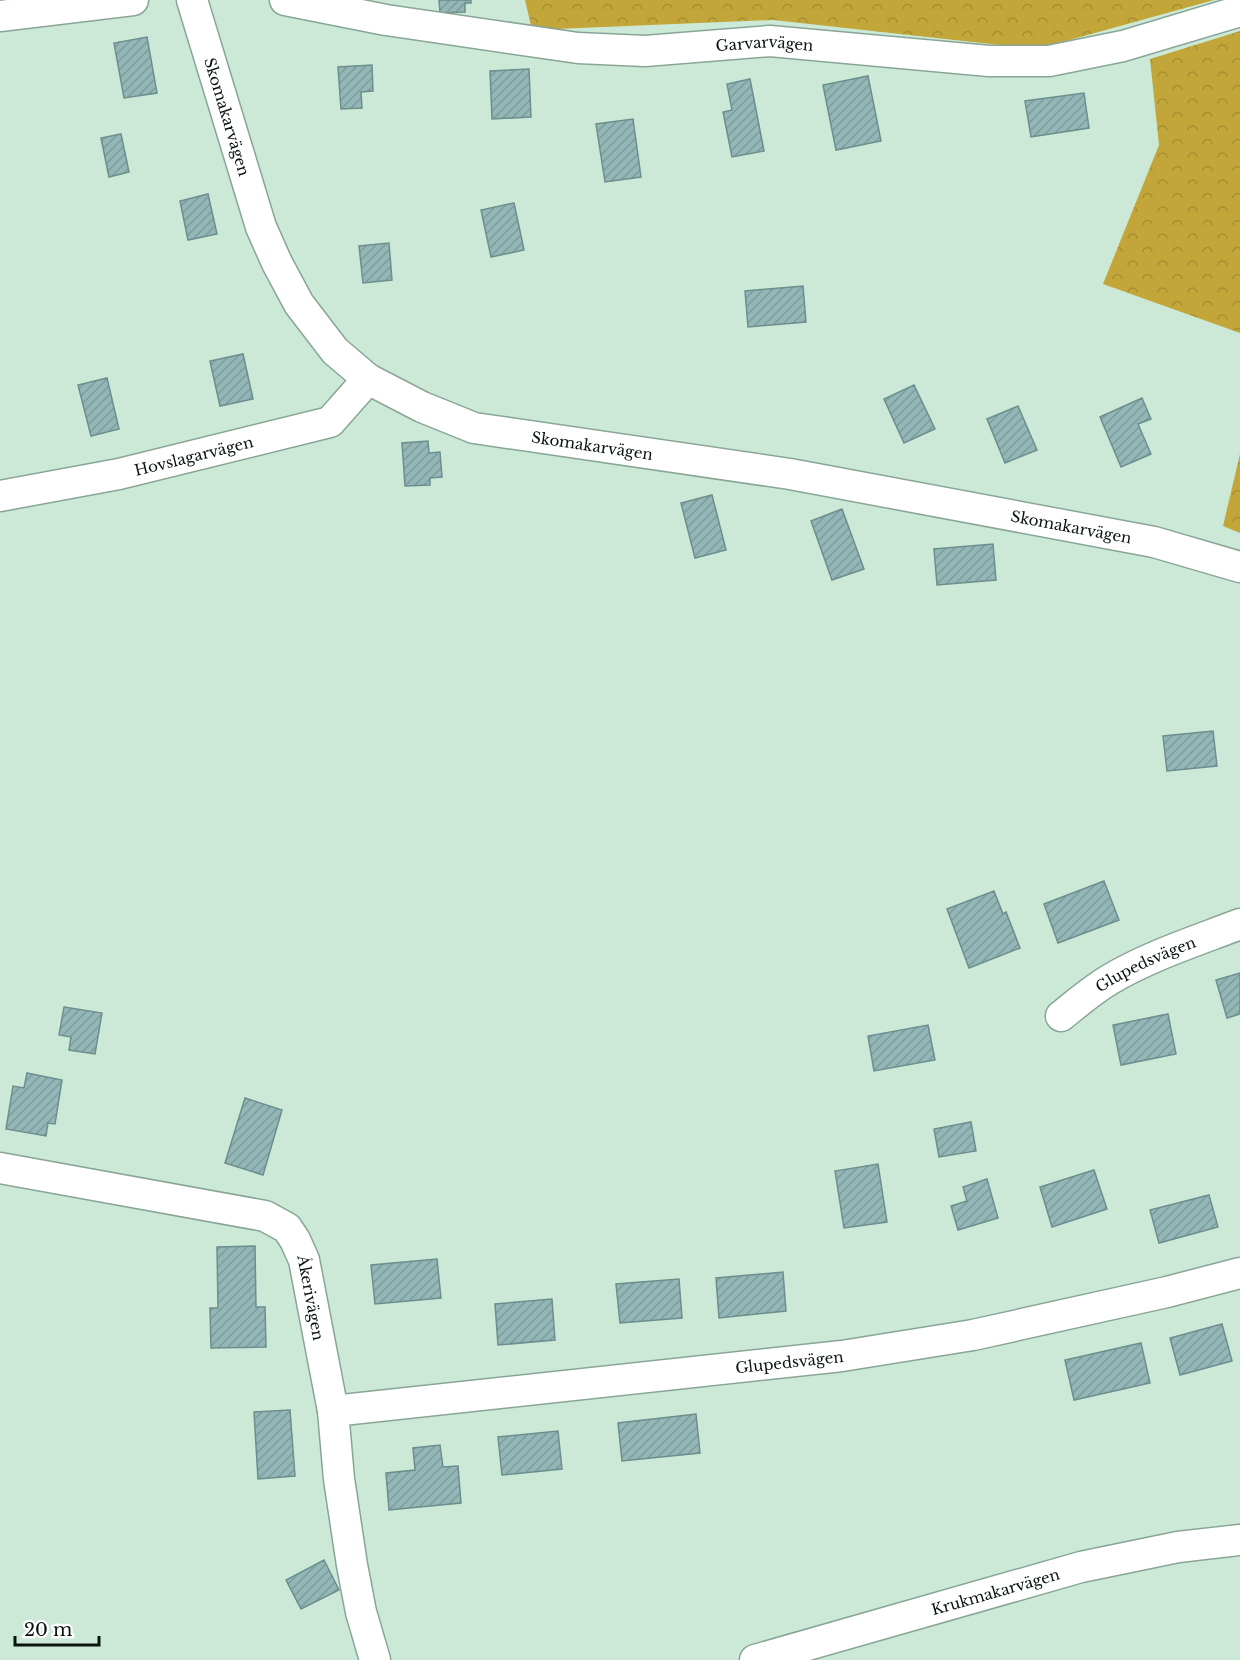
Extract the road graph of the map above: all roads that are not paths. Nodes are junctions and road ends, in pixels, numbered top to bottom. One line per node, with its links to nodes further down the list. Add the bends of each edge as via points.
1 (133, 0): 5 (street)
2 (192, 0): 6 (street, Skomakarvägen, via 261,227 277,262 299,304 335,351)
3 (285, 0): 4 (street, Garvarvägen, via 386,20 578,48 645,51 771,40 989,61 1049,61 1102,51)
4 (1240, 11)
5 (0, 16)
6 (368, 379): 7 (street, Hovslagarvägen, via 330,422 119,474); 8 (street, Skomakarvägen, via 474,428 802,476 1154,542)
7 (2, 487)
8 (1240, 567)
9 (1240, 924): 10 (street, Glupedsvägen, via 1110,980)
10 (1061, 1016)
11 (0, 1168): 13 (street, Åkerivägen, via 265,1216 287,1228 304,1260)
12 (1240, 1273): 13 (street, Glupedsvägen, via 973,1335 842,1356)
13 (333, 1411): 15 (street, Åkerivägen, via 352,1565)
14 (1240, 1540): 16 (street, Krukmakarvägen, via 1178,1547 1081,1567)
15 (375, 1660)
16 (755, 1660)

